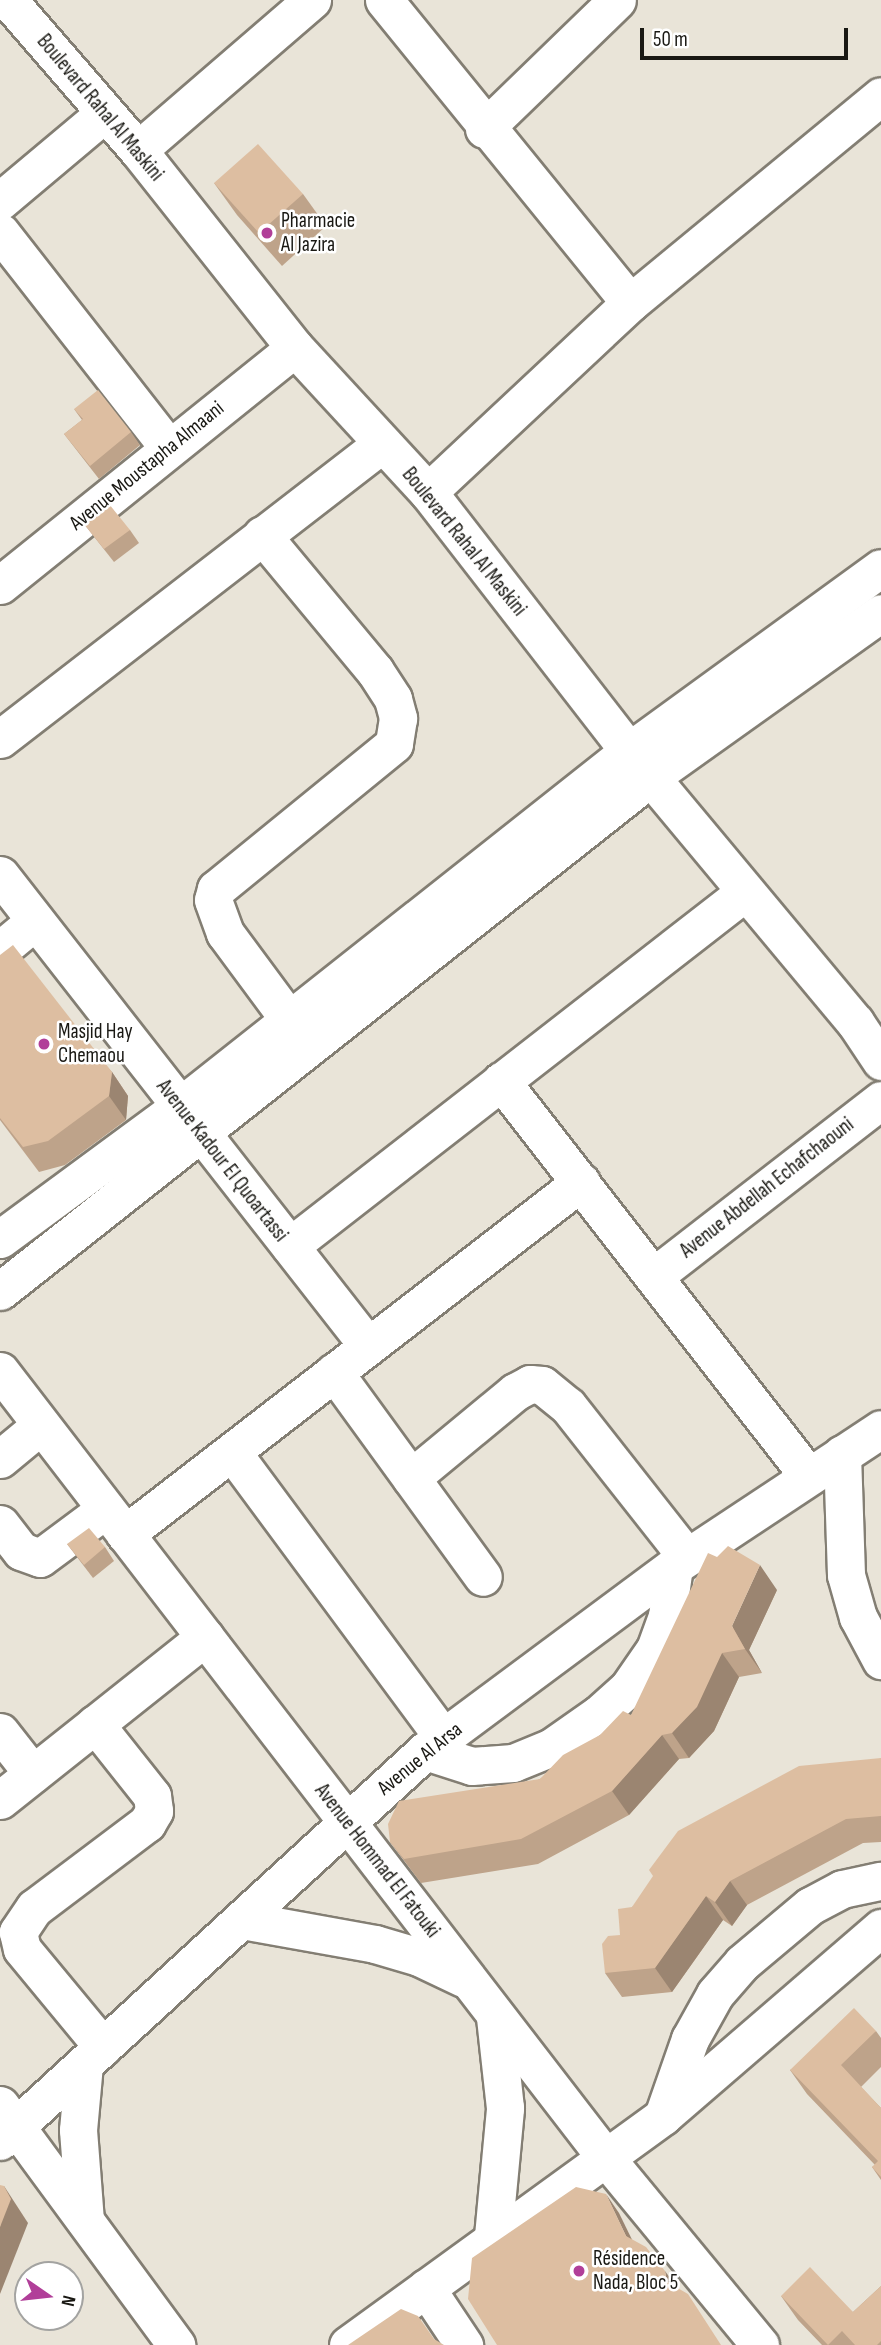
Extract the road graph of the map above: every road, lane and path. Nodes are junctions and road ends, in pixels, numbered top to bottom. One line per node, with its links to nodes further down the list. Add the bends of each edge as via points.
1 (8, 0): 6 (street, Boulevard Rahal Al Maskini)
2 (312, 0): 8 (street)
3 (384, 0): 7 (street)
4 (617, 0): 7 (street)
5 (881, 96): 11 (street)
6 (105, 113): 8 (street, Boulevard Rahal Al Maskini); 9 (street)
7 (484, 129): 11 (street)
8 (138, 150): 12 (street, Boulevard Rahal Al Maskini)
9 (0, 201)
10 (0, 232): 14 (street)
11 (630, 303): 15 (street)
12 (295, 348): 13 (street, Boulevard Rahal Al Maskini); 14 (street, Avenue Moustapha Almaani)
13 (381, 444): 15 (street, Boulevard Rahal Al Maskini); 16 (street)
14 (169, 448): 18 (street, Avenue Moustapha Almaani)
15 (428, 492): 21 (street, Boulevard Rahal Al Maskini)
16 (262, 535): 20 (street); 27 (street, via 375,671 393,699 398,718 394,744 216,889 213,900 225,933)
17 (881, 568): 21 (street)
18 (0, 585)
19 (881, 613): 21 (street)
20 (0, 739)
21 (640, 764): 23 (street, Boulevard Rahal Al Maskini); 27 (street)
22 (0, 875): 24 (street, Avenue Kadour El Quoartassi)
23 (745, 892): 26 (street, Boulevard Rahal Al Maskini); 29 (street)
24 (35, 921): 25 (street); 31 (street, Avenue Kadour El Quoartassi)
25 (0, 950)
26 (868, 1012): 28 (street, Boulevard Rahal Al Maskini)
27 (299, 1032): 31 (street)
28 (881, 1061)
29 (501, 1081): 32 (street); 34 (street)
30 (881, 1100): 35 (street, Avenue Abdellah Echafchaouni)
31 (189, 1121): 33 (street); 34 (street, Avenue Kadour El Quoartassi); 36 (street)
32 (580, 1182): 35 (street); 37 (street)
33 (0, 1239)
34 (290, 1246): 37 (street, Avenue Kadour El Quoartassi)
35 (653, 1276): 45 (street)
36 (0, 1291)
37 (368, 1346): 39 (street)
38 (0, 1371): 40 (street, Avenue Hommad El Fatouki)
39 (334, 1372): 42 (street); 46 (street)
40 (41, 1425): 44 (street); 47 (street, Avenue Hommad El Fatouki)
41 (881, 1429): 43 (street, Avenue Al Arsa)
42 (232, 1452): 47 (street); 55 (street)
43 (842, 1454): 45 (street, Avenue Al Arsa); 52 (street, via 846,1575 858,1617)
44 (0, 1459)
45 (808, 1475): 49 (street, Avenue Al Arsa)
46 (411, 1478): 49 (street, via 515,1392 530,1384 542,1385 568,1406); 50 (street)
47 (116, 1521): 48 (street, via 40,1558 21,1551); 51 (street, Avenue Hommad El Fatouki)
48 (0, 1524)
49 (680, 1562): 55 (street, Avenue Al Arsa); 55 (street, via 655,1649 628,1688 600,1714 552,1747 513,1763 472,1766)
50 (483, 1577)
51 (205, 1637): 53 (street); 58 (street, Avenue Hommad El Fatouki)
52 (881, 1660)
53 (95, 1724): 56 (street); 64 (street, via 152,1796 154,1811 147,1823 34,1908 18,1932 22,1949)
54 (0, 1732): 56 (street)
55 (435, 1744): 58 (street, Avenue Al Arsa)
56 (33, 1774): 57 (street)
57 (0, 1800)
58 (346, 1820): 60 (street, Avenue Al Arsa); 62 (street, Avenue Hommad El Fatouki)
59 (881, 1881): 65 (street, via 842,1889 810,1906 742,1963 715,1994 690,2039)
60 (242, 1920): 62 (street, via 374,1944 419,1957); 64 (street, Avenue Al Arsa)
61 (881, 1928): 65 (street)
62 (470, 1982): 63 (street, Avenue Hommad El Fatouki)
63 (495, 2014): 67 (street, Avenue Hommad El Fatouki); 69 (street, via 505,2108)
64 (93, 2056): 66 (street, Avenue Al Arsa); 68 (street, via 78,2130)
65 (663, 2116): 67 (street)
66 (5, 2124): 68 (street)
67 (605, 2157): 69 (street); 74 (street, Avenue Hommad El Fatouki)
68 (86, 2222): 71 (street)
69 (494, 2236): 70 (street)
70 (426, 2288): 72 (street); 73 (street)
71 (176, 2345)
72 (348, 2345)
73 (464, 2345)
74 (760, 2345)

